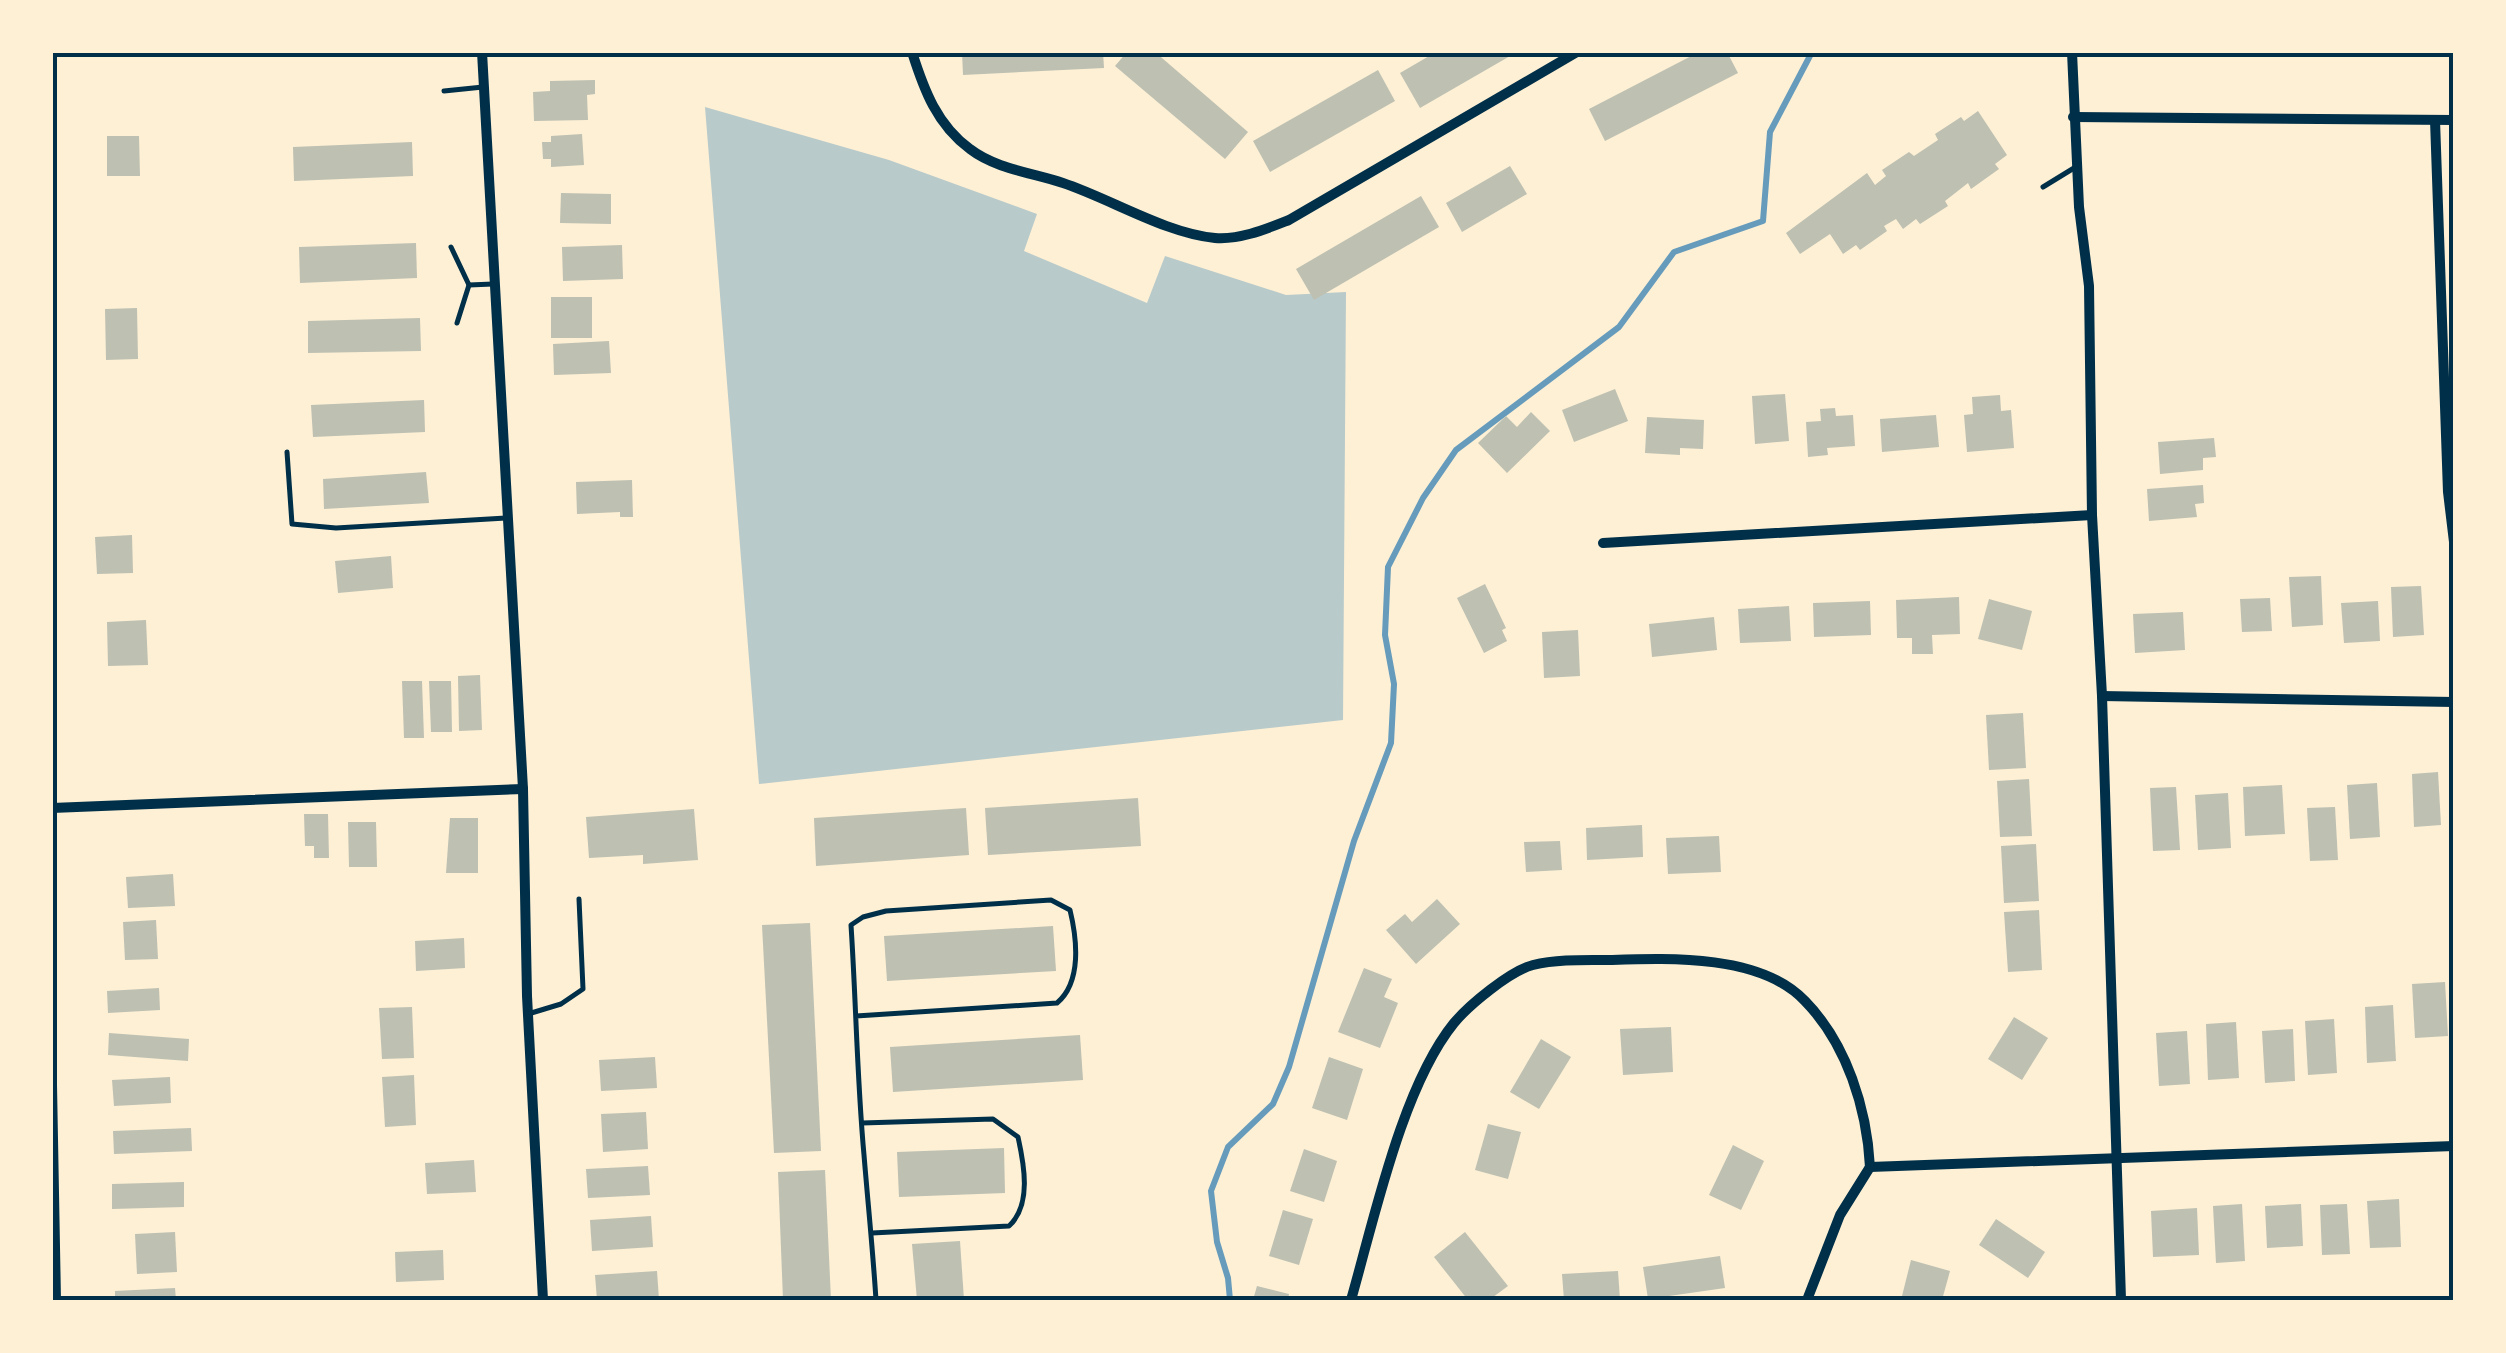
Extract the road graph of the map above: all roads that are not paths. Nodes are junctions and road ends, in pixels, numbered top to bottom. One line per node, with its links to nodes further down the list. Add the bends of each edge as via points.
1 (482, 52): 5 (street)
2 (912, 52): 3 (street, via 926,94 972,151 1215,238 1254,234 1288,220)
3 (1577, 52)
4 (2072, 52): 7 (street)
5 (483, 87): 6 (lane); 13 (street)
6 (444, 91)
7 (2074, 117): 8 (street); 10 (street)
8 (2435, 120): 9 (street); 20 (street)
9 (2454, 120)
10 (2077, 166): 11 (lane); 17 (street, via 2089,286)
11 (2042, 187)
12 (451, 247): 14 (lane)
13 (493, 284): 14 (lane); 18 (street)
14 (469, 285): 15 (lane)
15 (457, 323)
16 (287, 452): 18 (lane, via 292,524 336,528)
17 (2092, 515): 19 (street); 21 (street)
18 (507, 518): 23 (street)
19 (1603, 542)
20 (2454, 542)
21 (2102, 696): 22 (street); 31 (street)
22 (2454, 702)
23 (523, 789): 24 (street); 26 (street)
24 (52, 808)
25 (580, 899): 26 (lane, via 583,989)
26 (528, 1014): 35 (street)
27 (856, 1016): 27 (lane, via 1057,1003 1069,993 1074,974 1070,910 1051,900 863,917 852,925); 29 (lane)
28 (52, 1085): 34 (street)
29 (862, 1123): 33 (lane); 33 (lane, via 994,1119 1018,1137 1024,1164 1017,1218 1008,1226)
30 (2454, 1146): 31 (street)
31 (2116, 1157): 32 (street); 39 (street)
32 (1870, 1168): 37 (street, via 1858,1095 1834,1039 1804,998 1770,977 1675,958 1530,966 1454,1022 1426,1065); 38 (street, via 1840,1215)
33 (872, 1232): 36 (lane)
34 (56, 1300)
35 (543, 1300)
36 (876, 1300)
37 (1350, 1300)
38 (1807, 1300)
39 (2120, 1300)

